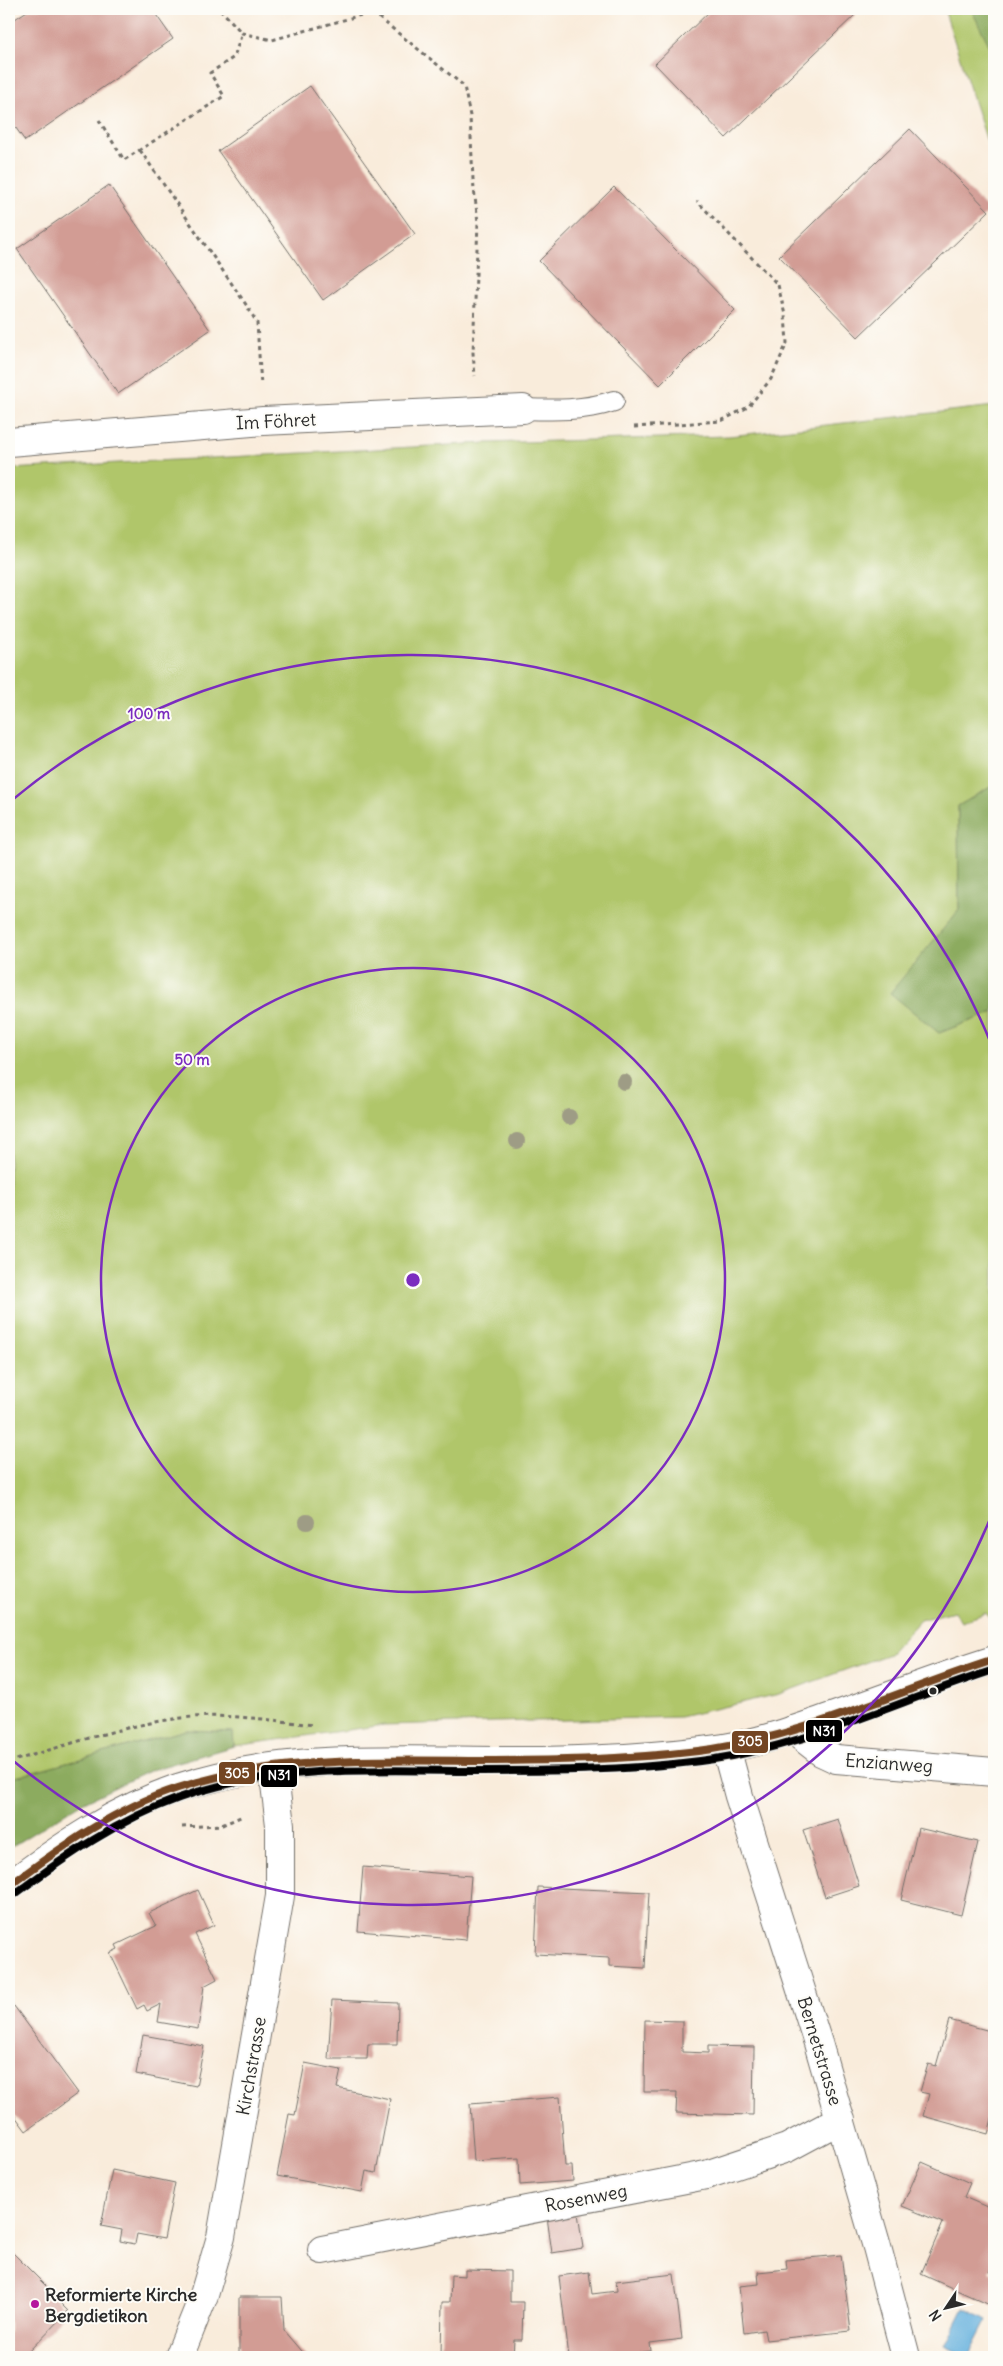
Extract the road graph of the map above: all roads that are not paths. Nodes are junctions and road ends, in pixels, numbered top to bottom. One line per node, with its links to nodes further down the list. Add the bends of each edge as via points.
1 (614, 401): 2 (lane, via 578,409)
2 (523, 409): 3 (street, Im Föhret, via 264,421)
3 (19, 440)
4 (994, 1660): 5 (street)
5 (793, 1730): 6 (street); 8 (street, Enzianweg, via 821,1752 836,1759)
6 (726, 1748): 7 (street, via 637,1758 385,1760); 10 (street, Bernetstrasse)
7 (274, 1768): 9 (street, via 179,1788 126,1809 74,1839); 12 (street, Kirchstrasse, via 280,1825 280,1896 221,2237 204,2295)
8 (994, 1772)
9 (9, 1886)
10 (840, 2119): 11 (street, Rosenweg, via 787,2148 706,2175); 13 (street, Bernetstrasse)
11 (322, 2250)
12 (179, 2357)
13 (906, 2357)

